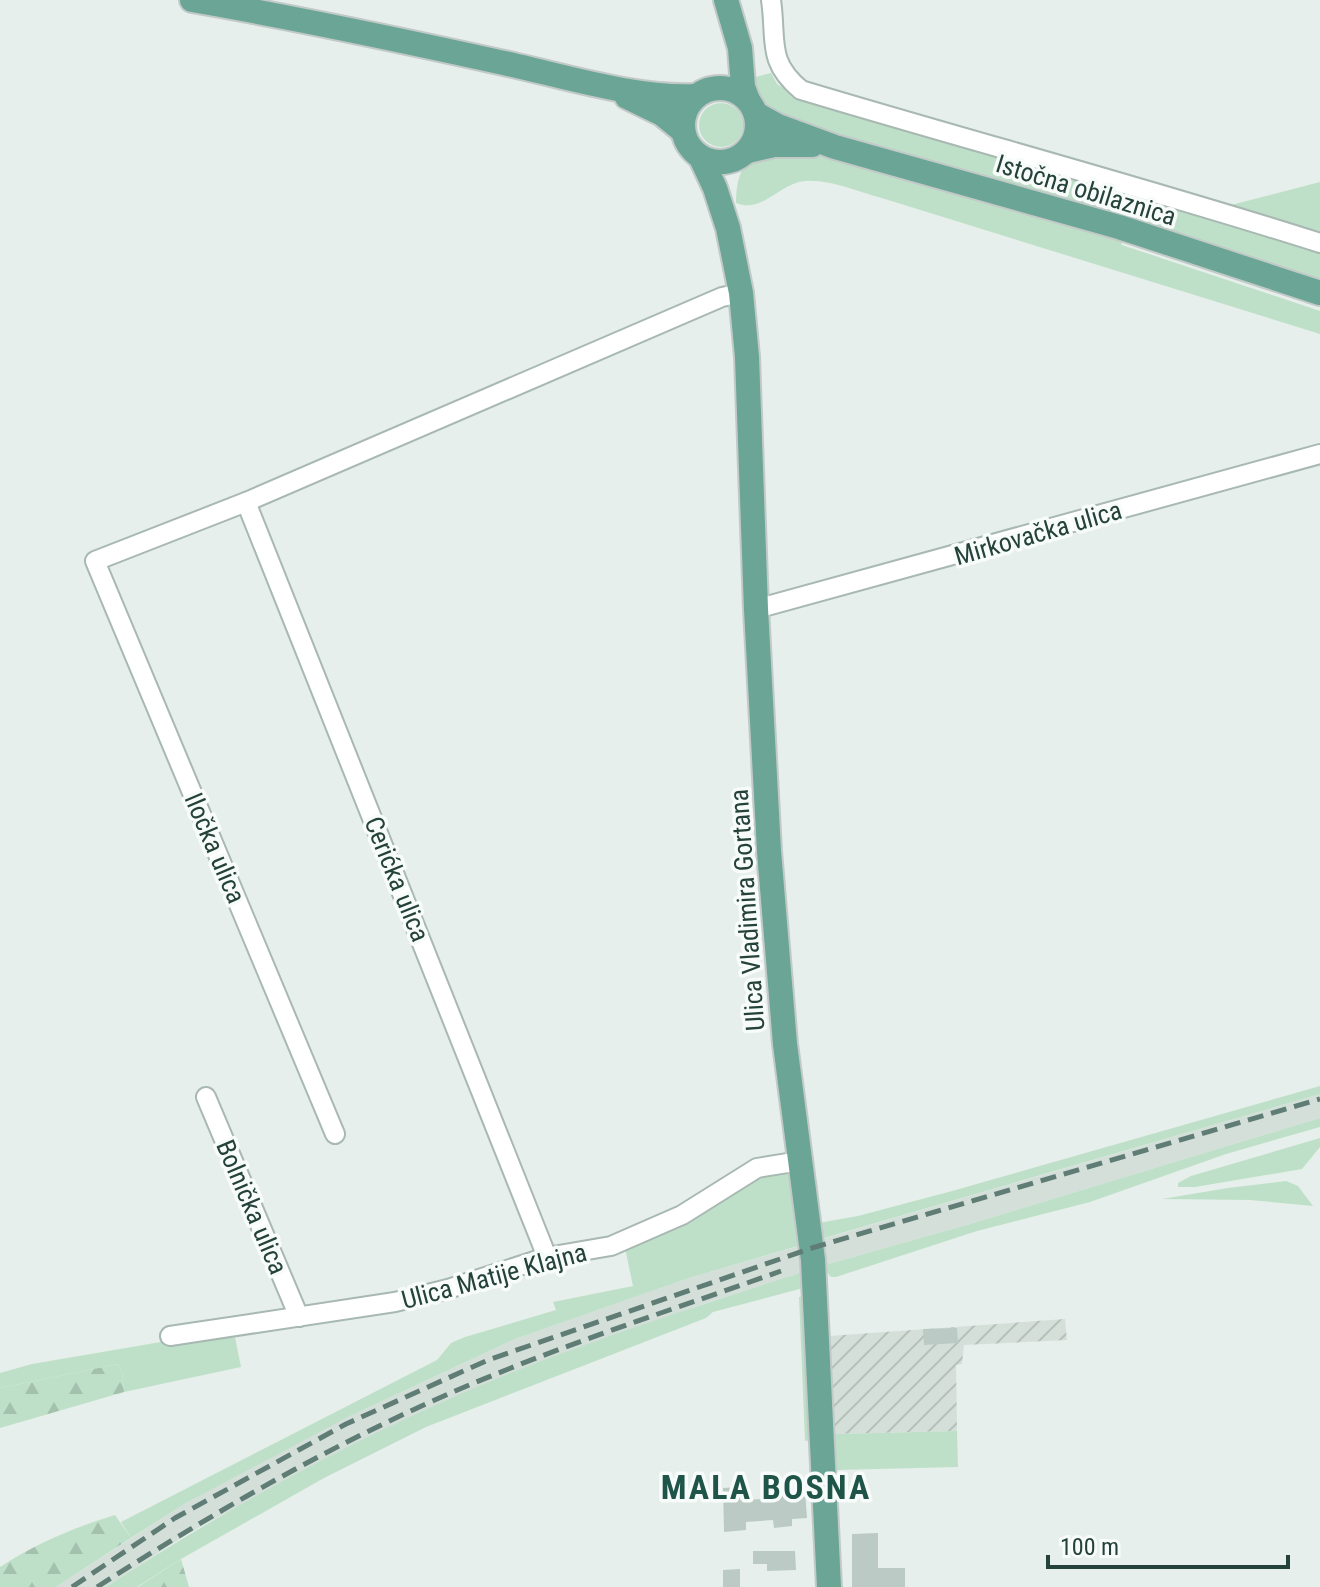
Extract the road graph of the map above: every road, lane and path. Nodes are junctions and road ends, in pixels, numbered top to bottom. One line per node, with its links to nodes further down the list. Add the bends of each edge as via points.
1 (192, 0): 5 (main road)
2 (726, 0): 4 (main road)
3 (771, 0): 13 (street, via 775,54 785,76 801,90)
4 (734, 26): 6 (main road, via 721,72); 7 (main road, via 743,87)
5 (602, 85): 6 (main road, via 661,95); 8 (main road, via 662,114)
6 (702, 93): 7 (main road, via 730,89); 8 (main road, via 688,106)
7 (752, 107): 9 (main road, Istočna obilaznica, via 778,126); 10 (main road, via 758,127)
8 (683, 131): 11 (main road)
9 (835, 147): 10 (main road, Istočna obilaznica, via 774,145); 15 (main road, Istočna obilaznica, via 1119,227)
10 (742, 155): 11 (main road, via 725,163); 12 (main road, Ulica Vladimira Gortana, via 732,171)
11 (701, 158): 12 (main road, Ulica Vladimira Gortana)
12 (728, 228): 14 (main road, Ulica Vladimira Gortana)
13 (1320, 243)
14 (741, 293): 17 (street); 18 (main road, Ulica Vladimira Gortana)
15 (1320, 293)
16 (1320, 454): 18 (street, Mirkovačka ulica)
17 (246, 502): 20 (street, Iločka ulica, via 95,561); 22 (street, Cerićka ulica)
18 (756, 609): 21 (main road, Ulica Vladimira Gortana, via 769,851)
19 (206, 1097): 23 (street, Bolnička ulica)
20 (335, 1134)
21 (800, 1161): 22 (street, Ulica Matije Klajna, via 757,1168 643,1234 611,1246); 25 (main road, Ulica Vladimira Gortana, via 813,1260)
22 (547, 1257): 23 (street, Ulica Matije Klajna, via 395,1302)
23 (299, 1317): 24 (street, Ulica Matije Klajna)
24 (170, 1336)
25 (829, 1587)

